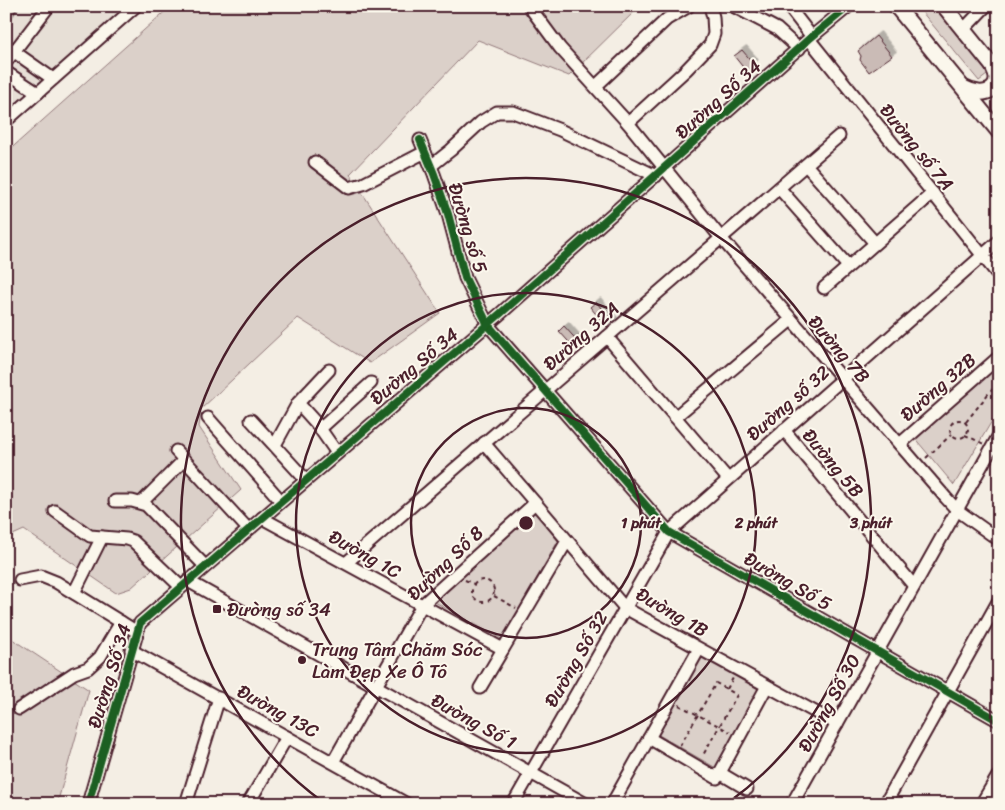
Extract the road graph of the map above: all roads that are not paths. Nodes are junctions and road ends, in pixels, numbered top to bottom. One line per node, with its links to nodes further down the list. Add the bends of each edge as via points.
1 (49, 6): 14 (street)
2 (136, 6): 19 (street)
3 (529, 6): 20 (street, Đường 7B, via 560,48)
4 (689, 6): 20 (street, via 667,19)
5 (710, 6): 25 (street, via 714,34 710,45)
6 (733, 6): 15 (street, via 778,29)
7 (788, 6): 13 (street, Đường số 7A)
8 (849, 6): 13 (street, Đường Số 34)
9 (896, 6): 21 (main road)
10 (944, 6): 12 (main road)
11 (986, 6): 12 (street)
12 (963, 30): 17 (main road)
13 (811, 38): 15 (street, Đường Số 34); 35 (street, Đường số 7A)
14 (10, 49): 16 (street); 19 (street)
15 (798, 49): 33 (street, Đường Số 34)
16 (6, 62)
17 (996, 70): 21 (main road, via 996,82 990,90 976,94)
18 (6, 72): 22 (street)
19 (53, 79): 22 (street)
20 (596, 86): 25 (street, Đường 7B)
21 (963, 88): 26 (main road)
22 (38, 93): 24 (street)
23 (999, 114): 26 (main road)
24 (6, 121)
25 (628, 123): 33 (street, Đường 7B)
26 (998, 131)
27 (839, 136): 31 (street, Đường 32A)
28 (420, 140): 29 (street, Đường số 5)
29 (425, 152): 30 (street, via 364,184 349,188); 32 (street, Đường số 5)
30 (315, 162)
31 (806, 165): 34 (street, Đường 32A); 38 (street)
32 (431, 166): 33 (street, via 481,122 497,112 513,112); 44 (street, Đường số 5, via 465,278)
33 (660, 172): 36 (street, Đường 7B); 44 (street, Đường Số 34)
34 (780, 188): 36 (street, Đường 32A); 40 (street)
35 (932, 193): 38 (street); 39 (street, Đường số 7A)
36 (721, 238): 43 (street, Đường 7B); 45 (street, Đường 32A)
37 (999, 241): 39 (street, Đường số 32)
38 (875, 243): 40 (street)
39 (983, 255): 41 (street, Đường số 7A); 48 (street, Đường số 32)
40 (848, 266): 42 (street)
41 (999, 276)
42 (824, 288)
43 (791, 320): 48 (street, Đường 7B); 52 (street)
44 (488, 324): 50 (street, Đường Số 5); 62 (street, Đường Số 34)
45 (607, 337): 50 (street, Đường 32A); 52 (street)
46 (999, 358): 59 (street, Đường 32B)
47 (329, 370): 51 (street)
48 (842, 379): 56 (street, Đường số 32); 59 (street, Đường 7B)
49 (370, 383): 55 (street)
50 (545, 390): 58 (street, Đường 32A); 74 (street, Đường Số 5)
51 (298, 403): 55 (street); 60 (street)
52 (675, 417): 64 (street)
53 (208, 418): 67 (street)
54 (251, 420): 60 (street)
55 (320, 430): 62 (street)
56 (784, 430): 64 (street, Đường số 32); 82 (street, Đường 5B)
57 (999, 435): 70 (street, Đường Số 30)
58 (484, 443): 69 (street, Đường 1B); 78 (street, Đường 32A)
59 (900, 444): 70 (street, Đường 7B)
60 (275, 445): 65 (street)
61 (176, 451): 63 (street)
62 (338, 453): 65 (street, Đường Số 34)
63 (184, 460): 68 (street); 73 (street)
64 (728, 479): 74 (street, Đường số 32)
65 (306, 480): 67 (street, Đường Số 34)
66 (115, 501): 68 (street)
67 (281, 501): 72 (street, Đường Số 34)
68 (142, 502): 79 (street)
69 (535, 503): 77 (street, Đường 1B); 85 (street, Đường Số 8)
70 (957, 510): 76 (street, Đường 7B); 82 (street, Đường Số 30)
71 (56, 511): 75 (street, via 90,536)
72 (262, 518): 73 (street, Đường Số 34); 78 (street, Đường 1C)
73 (248, 529): 79 (street, Đường Số 34)
74 (669, 532): 86 (street, Đường Số 32); 92 (street, Đường Số 5)
75 (102, 538): 81 (street, Đường Số 1, via 133,541); 83 (street)
76 (999, 540)
77 (567, 541): 86 (street, Đường 1B); 90 (street)
78 (346, 563): 85 (street, Đường 1C)
79 (205, 566): 81 (street, Đường Số 34)
80 (20, 580): 83 (street, via 40,576)
81 (184, 584): 88 (street, Đường Số 34, via 146,616); 93 (street, Đường Số 1)
82 (914, 586): 92 (street, Đường Số 30)
83 (74, 593): 87 (street)
84 (999, 600): 96 (street)
85 (422, 605): 90 (street, Đường 1C); 93 (street, Đường Số 8)
86 (625, 608): 89 (street, Đường 1B); 104 (street, Đường Số 32)
87 (121, 622): 88 (street); 98 (street, via 100,657 88,668 74,673)
88 (137, 632): 91 (street, Đường Số 34)
89 (699, 648): 94 (street, Đường 1B); 102 (street)
90 (503, 649): 95 (street)
91 (131, 650): 97 (street, Đường 13C); 108 (street, Đường Số 34)
92 (877, 651): 96 (street, Đường Số 5); 100 (street, Đường Số 30)
93 (375, 686): 103 (street, Đường Số 8); 104 (street, Đường Số 1)
94 (767, 686): 100 (street, Đường 1B); 105 (street)
95 (480, 688)
96 (948, 692): 99 (street, Đường Số 5); 116 (street)
97 (218, 698): 101 (street, Đường 13C); 109 (street)
98 (19, 709)
99 (999, 721)
100 (837, 724): 115 (street, Đường Số 30)
101 (287, 737): 103 (street, Đường 13C); 110 (street)
102 (649, 738): 105 (street, via 717,778); 114 (street)
103 (333, 762): 111 (street, Đường 13C)
104 (531, 773): 112 (street, Đường Số 32); 113 (street, Đường Số 1)
105 (720, 773): 107 (street)
106 (999, 777): 117 (main road)
107 (747, 789)
108 (88, 804)
109 (186, 804)
110 (248, 804)
111 (407, 804)
112 (513, 804)
113 (586, 804)
114 (612, 804)
115 (792, 804)
116 (885, 804)
117 (983, 804)

